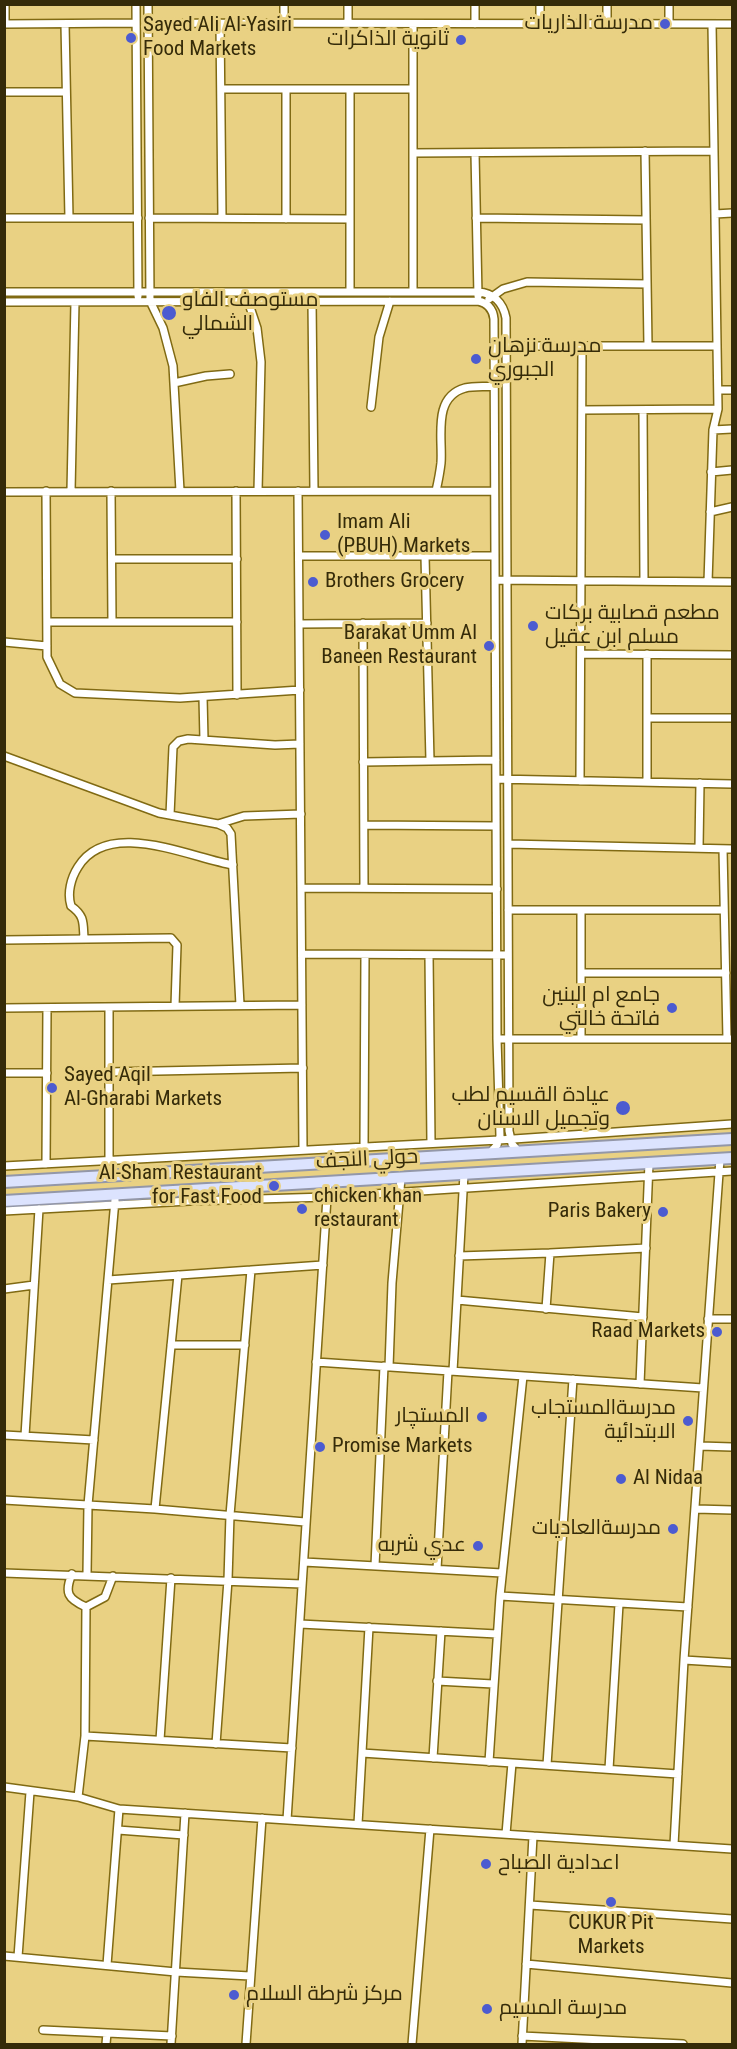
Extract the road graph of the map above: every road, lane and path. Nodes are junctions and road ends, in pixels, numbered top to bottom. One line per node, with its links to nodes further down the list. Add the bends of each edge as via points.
1 (5, 4): 13 (street)
2 (136, 4): 10 (street)
3 (148, 4): 11 (street)
4 (284, 4): 15 (street)
5 (348, 4): 16 (street)
6 (475, 4): 18 (street)
7 (540, 4): 19 (street)
8 (606, 4): 20 (street)
9 (669, 4): 21 (street)
10 (136, 23): 14 (street); 38 (street)
11 (148, 23): 12 (street); 39 (street)
12 (220, 23): 15 (street); 24 (street)
13 (5, 24): 14 (street)
14 (64, 24): 29 (street)
15 (284, 24): 16 (street)
16 (348, 24): 17 (street)
17 (413, 24): 18 (street); 27 (street)
18 (476, 24): 19 (street)
19 (540, 24): 20 (street)
20 (607, 24): 21 (street)
21 (669, 24): 22 (street)
22 (712, 24): 23 (street); 31 (street)
23 (732, 24)
24 (221, 89): 25 (street); 40 (street)
25 (286, 89): 26 (street); 42 (street)
26 (350, 89): 27 (street); 43 (street)
27 (413, 89): 32 (street)
28 (4, 92): 29 (street)
29 (66, 92): 37 (street)
30 (645, 151): 31 (street); 33 (street); 44 (street)
31 (714, 151): 35 (street)
32 (413, 153): 33 (street); 50 (street)
33 (475, 153): 41 (street)
34 (732, 213): 35 (street)
35 (715, 214): 66 (street)
36 (4, 218): 37 (street)
37 (69, 218): 38 (street)
38 (138, 218): 47 (street)
39 (149, 218): 40 (street); 48 (street)
40 (222, 218): 42 (street)
41 (476, 218): 44 (street); 51 (street)
42 (286, 219): 43 (street)
43 (350, 219): 49 (street)
44 (646, 220): 45 (street)
45 (647, 284): 52 (street, via 527,282); 65 (street)
46 (4, 292): 47 (street)
47 (138, 292): 48 (street); 60 (street)
48 (150, 292): 49 (street); 53 (street)
49 (350, 292): 50 (street)
50 (413, 292): 51 (street)
51 (478, 292): 52 (street); 57 (street)
52 (492, 296): 61 (street); 63 (street, via 505,312)
53 (150, 301): 54 (street); 60 (street); 68 (street, via 168,345)
54 (248, 301): 55 (street); 84 (street, via 257,328 261,362)
55 (312, 301): 56 (street); 86 (street)
56 (390, 301): 57 (street); 72 (street, via 379,337)
57 (478, 301): 61 (street)
58 (4, 302): 59 (street)
59 (75, 302): 60 (street); 80 (street)
60 (138, 302)
61 (486, 304): 62 (street, via 494,315)
62 (494, 346): 63 (street); 69 (street)
63 (506, 346): 64 (street); 99 (street)
64 (582, 346): 65 (street); 74 (street)
65 (648, 346): 66 (street)
66 (717, 346): 70 (street)
67 (230, 374): 68 (street)
68 (174, 383): 82 (street)
69 (494, 386): 87 (street, via 466,388 444,405); 88 (street)
70 (718, 390): 71 (street); 73 (street)
71 (732, 390)
72 (371, 407)
73 (718, 409): 75 (street); 77 (street)
74 (582, 410): 75 (street); 100 (street)
75 (643, 410): 101 (street)
76 (732, 429): 77 (street)
77 (713, 430): 79 (street)
78 (732, 470): 79 (street)
79 (711, 472): 92 (street)
80 (71, 491): 81 (street); 90 (street)
81 (111, 491): 82 (street); 96 (street)
82 (180, 491): 83 (street)
83 (236, 491): 84 (street); 97 (street)
84 (258, 491): 85 (street)
85 (298, 491): 86 (street); 93 (street)
86 (314, 491): 87 (street)
87 (436, 491): 88 (street)
88 (494, 491): 95 (street)
89 (4, 492): 90 (street)
90 (46, 492): 104 (street)
91 (732, 507): 92 (street)
92 (710, 512): 102 (street)
93 (299, 556): 94 (street); 108 (street)
94 (425, 556): 95 (street); 107 (street)
95 (494, 556): 98 (street)
96 (112, 558): 97 (street); 105 (street)
97 (237, 559): 106 (street)
98 (495, 580): 99 (street); 123 (street)
99 (507, 580): 100 (street); 127 (street)
100 (581, 581): 101 (street); 112 (street)
101 (644, 581): 102 (street)
102 (708, 582): 103 (street)
103 (732, 582)
104 (47, 622): 105 (street); 111 (street)
105 (112, 622): 106 (street)
106 (237, 622): 116 (street)
107 (427, 623): 109 (street); 124 (street)
108 (299, 624): 109 (street); 115 (street)
109 (363, 624): 125 (street)
110 (4, 642): 111 (street)
111 (47, 646): 117 (street, via 47,657 60,684 75,693)
112 (581, 654): 113 (street); 128 (street)
113 (648, 654): 114 (street); 118 (street)
114 (732, 655)
115 (300, 690): 116 (street); 121 (street)
116 (237, 695): 117 (street)
117 (203, 697): 120 (street)
118 (647, 718): 119 (street); 129 (street)
119 (732, 718)
120 (204, 740): 121 (street); 133 (street, via 179,741 173,747)
121 (300, 744): 132 (street)
122 (4, 756): 133 (street)
123 (496, 760): 124 (street); 126 (street)
124 (430, 761): 125 (street)
125 (363, 762): 135 (street)
126 (496, 779): 127 (street); 136 (street)
127 (508, 779): 128 (street); 137 (street)
128 (580, 781): 129 (street)
129 (647, 782): 130 (street)
130 (700, 783): 131 (street); 138 (street)
131 (732, 784)
132 (301, 814): 134 (street, via 244,816); 142 (street)
133 (170, 815): 134 (street)
134 (218, 824): 141 (street, via 231,834)
135 (364, 825): 136 (street); 143 (street)
136 (496, 826): 144 (street)
137 (508, 844): 138 (street); 145 (street)
138 (699, 848): 139 (street)
139 (723, 849): 140 (street); 147 (street)
140 (732, 849)
141 (232, 865): 148 (street, via 142,844 119,842 92,850 75,872 70,888 71,906 83,921); 157 (street)
142 (301, 888): 143 (street); 150 (street)
143 (364, 888): 144 (street)
144 (497, 889): 153 (street)
145 (508, 910): 146 (street); 154 (street)
146 (581, 910): 147 (street); 155 (street)
147 (724, 910): 156 (street)
148 (84, 939): 149 (street); 159 (street, via 175,940)
149 (4, 940)
150 (302, 954): 151 (street); 158 (street)
151 (365, 955): 152 (street); 176 (street)
152 (429, 955): 153 (street); 175 (street)
153 (497, 956): 154 (street); 165 (street)
154 (508, 956): 163 (street)
155 (581, 973): 156 (street); 164 (street)
156 (726, 973): 166 (street)
157 (240, 1005): 158 (street); 159 (street)
158 (302, 1005): 167 (street)
159 (176, 1006): 160 (street)
160 (109, 1007): 162 (street); 169 (street)
161 (4, 1008): 162 (street)
162 (48, 1008): 168 (street)
163 (508, 1038): 164 (street); 165 (street); 172 (street)
164 (581, 1038): 166 (street)
165 (497, 1039): 174 (street)
166 (730, 1039)
167 (303, 1068): 169 (street); 177 (street)
168 (47, 1072): 170 (street); 184 (street)
169 (109, 1072): 182 (street)
170 (4, 1073)
171 (732, 1124): 172 (street)
172 (511, 1139): 174 (street); 178 (street)
173 (732, 1139): 178 (main road, حولي النجف)
174 (499, 1140): 175 (street); 179 (street)
175 (431, 1143): 176 (street)
176 (364, 1147): 177 (street)
177 (303, 1150): 182 (street)
178 (518, 1151): 179 (main road, حولي النجف)
179 (490, 1153): 186 (main road, حولي النجف)
180 (732, 1158): 181 (main road, حولي النجف)
181 (720, 1159): 183 (main road, حولي النجف); 189 (street)
182 (109, 1161): 184 (street)
183 (649, 1163): 190 (main road, حولي النجف); 191 (street)
184 (46, 1164): 185 (street)
185 (4, 1166)
186 (268, 1166): 187 (main road, حولي النجف); 195 (main road, via 266,1178)
187 (233, 1168): 193 (main road, حولي النجف); 196 (main road, via 237,1178)
188 (732, 1171): 189 (street)
189 (718, 1172): 191 (street); 218 (street)
190 (464, 1174): 192 (main road, حولي النجف); 197 (street)
191 (648, 1175): 197 (street); 205 (street)
192 (401, 1178): 194 (main road, حولي النجف); 198 (street)
193 (4, 1182)
194 (328, 1182): 195 (main road, حولي النجف); 200 (street)
195 (270, 1185): 196 (main road, حولي النجف)
196 (232, 1187): 199 (main road, حولي النجف)
197 (463, 1187): 198 (street); 207 (street)
198 (400, 1191): 200 (street); 222 (street)
199 (188, 1196): 200 (street); 201 (main road, حولي النجف)
200 (327, 1197): 208 (street)
201 (115, 1200): 202 (main road, حولي النجف); 203 (street); 211 (street)
202 (4, 1201)
203 (39, 1209): 204 (street); 212 (street)
204 (4, 1211)
205 (646, 1248): 206 (street); 216 (street)
206 (550, 1253): 207 (street); 215 (street)
207 (459, 1256): 214 (street)
208 (323, 1265): 209 (street); 221 (street)
209 (251, 1270): 210 (street); 220 (street)
210 (177, 1275): 211 (street); 219 (street)
211 (108, 1280): 230 (street)
212 (34, 1285): 213 (street); 229 (street)
213 (4, 1289)
214 (456, 1300): 215 (street); 223 (street)
215 (546, 1309): 216 (street)
216 (643, 1317): 226 (street)
217 (732, 1318): 218 (street)
218 (708, 1319): 227 (street)
219 (171, 1345): 220 (street); 235 (street)
220 (245, 1345): 238 (street)
221 (316, 1362): 222 (street); 239 (street)
222 (386, 1367): 223 (street); 241 (street)
223 (451, 1371): 224 (street); 242 (street)
224 (523, 1376): 225 (street); 244 (street)
225 (573, 1379): 226 (street); 252 (street)
226 (640, 1384): 227 (street)
227 (702, 1388): 231 (street)
228 (4, 1435): 229 (street)
229 (25, 1436): 230 (street)
230 (94, 1440): 234 (street)
231 (700, 1446): 232 (street); 236 (street)
232 (732, 1447)
233 (4, 1500): 234 (street)
234 (88, 1505): 235 (street); 246 (street)
235 (155, 1509): 238 (street)
236 (696, 1509): 237 (street); 255 (street)
237 (732, 1510)
238 (230, 1515): 239 (street); 249 (street)
239 (305, 1522): 240 (street)
240 (304, 1562): 241 (street); 250 (street)
241 (375, 1566): 242 (street)
242 (437, 1569): 244 (street)
243 (4, 1573): 245 (street)
244 (502, 1573): 251 (street)
245 (72, 1574): 246 (street); 254 (street, via 68,1592 73,1601)
246 (87, 1574): 247 (street)
247 (113, 1576): 248 (street); 254 (street, via 105,1598)
248 (171, 1578): 249 (street); 265 (street)
249 (228, 1580): 250 (street); 266 (street)
250 (302, 1584): 256 (street)
251 (500, 1596): 252 (street); 259 (street)
252 (559, 1599): 253 (street); 272 (street)
253 (619, 1604): 255 (street); 273 (street)
254 (86, 1607): 264 (street)
255 (688, 1607): 260 (street)
256 (300, 1624): 257 (street); 267 (street)
257 (369, 1628): 258 (street); 268 (street)
258 (441, 1631): 259 (street); 262 (street)
259 (497, 1634): 263 (street)
260 (684, 1660): 261 (street); 274 (street)
261 (732, 1664)
262 (437, 1681): 263 (street); 269 (street)
263 (493, 1684): 270 (street)
264 (85, 1736): 265 (street); 277 (street)
265 (160, 1740): 266 (street)
266 (216, 1744): 267 (street)
267 (292, 1748): 281 (street)
268 (362, 1753): 269 (street); 282 (street)
269 (433, 1758): 270 (street)
270 (489, 1762): 271 (street)
271 (512, 1763): 272 (street); 285 (street)
272 (547, 1765): 273 (street)
273 (609, 1768): 274 (street)
274 (678, 1774): 288 (street)
275 (4, 1787): 276 (street)
276 (30, 1792): 277 (street); 293 (street)
277 (78, 1797): 278 (street)
278 (119, 1809): 279 (street); 284 (street)
279 (185, 1813): 280 (street); 286 (street)
280 (262, 1818): 281 (street); 297 (street)
281 (287, 1820): 282 (street)
282 (358, 1824): 283 (street)
283 (430, 1829): 285 (street); 306 (street)
284 (118, 1830): 286 (street); 295 (street)
285 (507, 1834): 287 (street)
286 (184, 1835): 296 (street)
287 (533, 1836): 288 (street); 290 (street)
288 (674, 1845): 289 (street)
289 (732, 1849)
290 (530, 1905): 291 (street); 294 (street)
291 (732, 1920)
292 (4, 1956): 293 (street)
293 (18, 1957): 295 (street)
294 (526, 1964): 298 (street); 302 (street)
295 (107, 1965): 296 (street)
296 (176, 1972): 297 (street); 301 (street)
297 (250, 1976): 305 (street)
298 (732, 1983)
299 (43, 2030): 300 (street)
300 (107, 2033): 301 (street); 303 (street)
301 (172, 2036): 304 (street)
302 (522, 2036): 307 (street); 308 (street)
303 (106, 2044)
304 (171, 2044)
305 (246, 2044)
306 (412, 2044)
307 (522, 2044)
308 (682, 2044)

